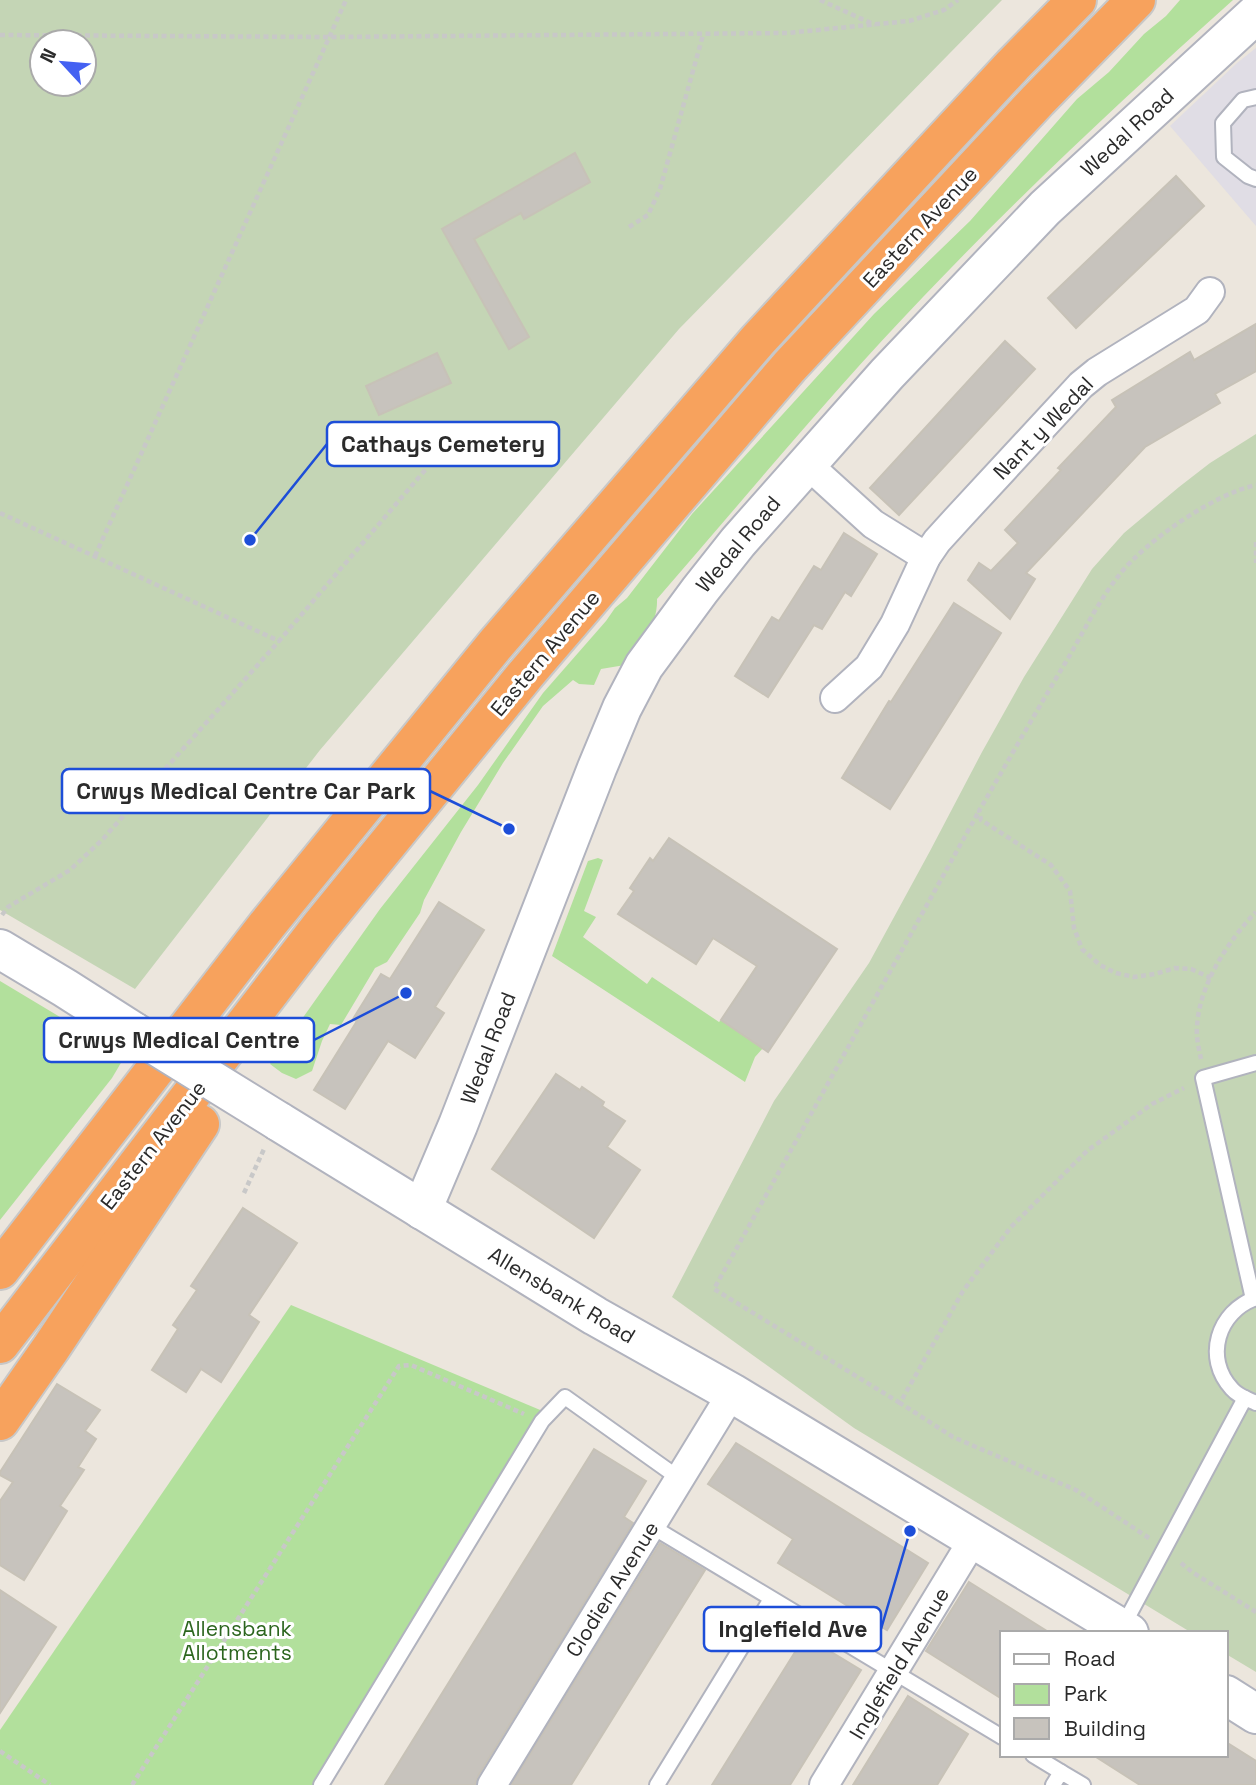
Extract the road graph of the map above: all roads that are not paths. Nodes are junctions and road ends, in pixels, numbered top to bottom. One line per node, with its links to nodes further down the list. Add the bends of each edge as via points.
1 (1077, 0): 14 (highway, Eastern Avenue, via 758,340 495,645 267,925)
2 (1136, 0): 10 (highway, Eastern Avenue, via 789,368 526,674)
3 (1256, 15): 7 (street, Wedal Road, via 1045,208)
4 (1256, 97): 5 (lane, via 1243,100 1223,123 1224,157)
5 (1256, 179)
6 (1210, 292): 8 (street, Nant y Wedal, via 1197,310 1081,385)
7 (807, 464): 8 (street, via 873,524); 13 (street, Wedal Road, via 699,590 631,688)
8 (926, 557): 9 (street, Nant y Wedal, via 869,667)
9 (835, 698)
10 (320, 928): 16 (highway, Eastern Avenue); 19 (highway, via 269,1026)
11 (1, 932): 13 (street, Allensbank Road, bridge, via 65,988)
12 (1256, 1063): 15 (lane, via 1203,1078)
13 (422, 1210): 17 (street, Allensbank Road)
14 (0, 1270)
15 (1255, 1298): 18 (lane, via 1231,1313 1216,1344 1221,1373 1231,1388)
16 (0, 1344)
17 (732, 1393): 20 (street, Clodien Avenue); 22 (street, Allensbank Road)
18 (1251, 1400): 24 (lane, via 1165,1549)
19 (0, 1421)
20 (680, 1479): 21 (street, Clodien Avenue); 31 (lane, via 565,1397 542,1421)
21 (651, 1526): 23 (lane); 32 (street, Clodien Avenue)
22 (973, 1540): 24 (street, Allensbank Road); 25 (street, Inglefield Avenue)
23 (771, 1599): 25 (lane); 33 (lane)
24 (1126, 1631)
25 (894, 1672): 28 (lane); 34 (street, Inglefield Avenue)
26 (1228, 1696): 27 (street)
27 (1256, 1714)
28 (1000, 1736)
29 (1036, 1757): 30 (lane)
30 (1061, 1772): 35 (lane); 36 (lane)
31 (321, 1785)
32 (492, 1785)
33 (657, 1785)
34 (824, 1785)
35 (1053, 1785)
36 (1083, 1785)

